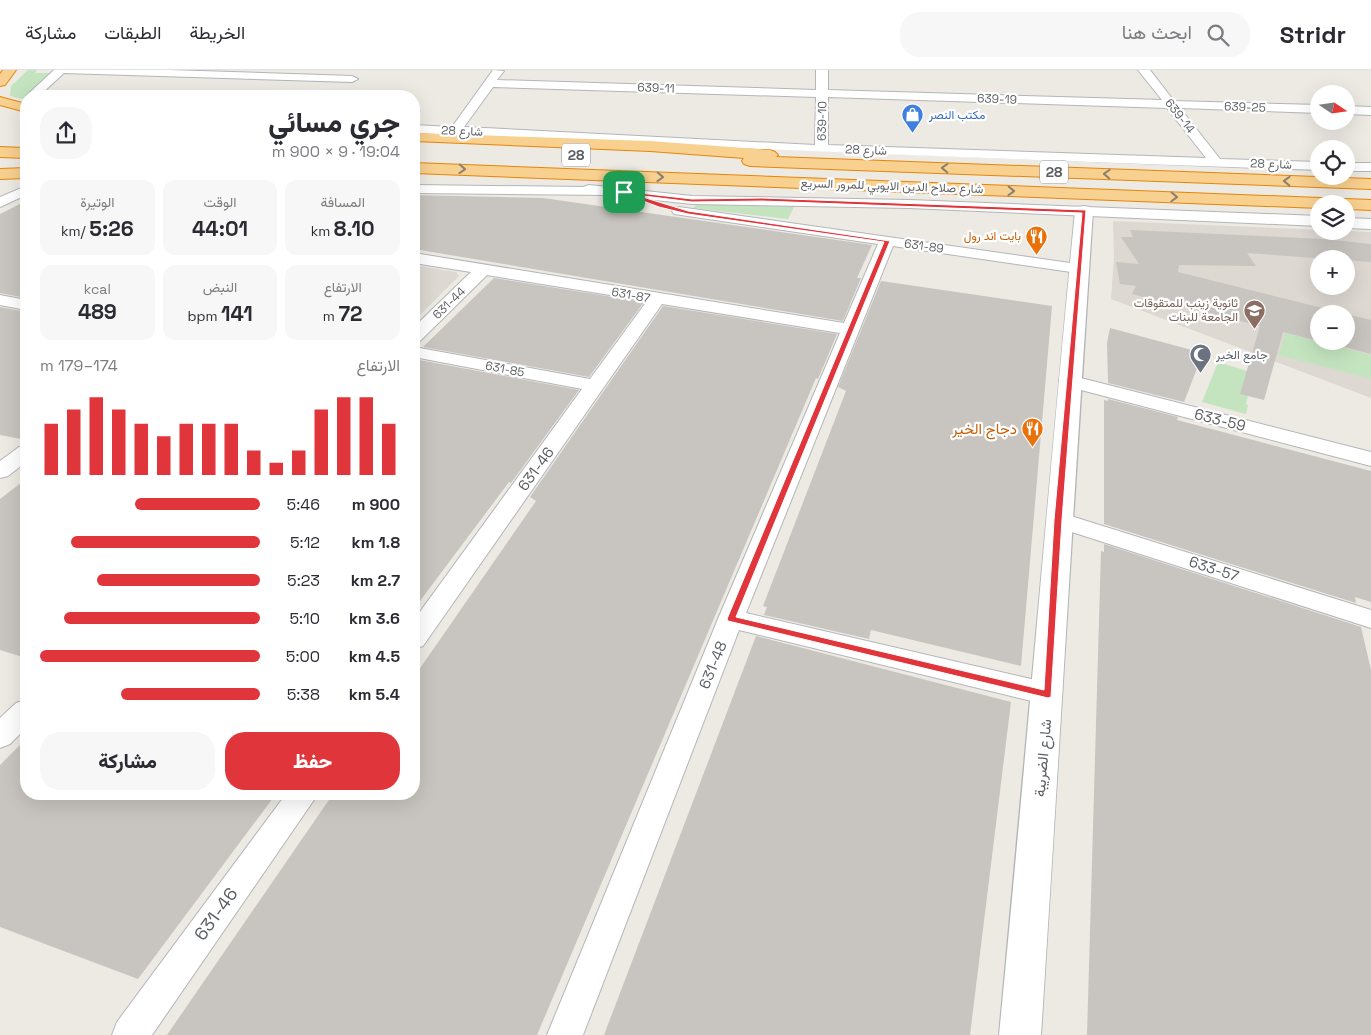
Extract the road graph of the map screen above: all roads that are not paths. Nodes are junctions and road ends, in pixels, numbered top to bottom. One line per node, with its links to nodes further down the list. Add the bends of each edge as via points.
1 (10, 70): 8 (highway)
2 (61, 70): 7 (street); 10 (street)
3 (361, 70): 7 (street)
4 (499, 70): 9 (street)
5 (822, 70): 12 (street, 639-10)
6 (1144, 70): 14 (street, 639-14)
7 (352, 79): 11 (street)
8 (0, 82)
9 (490, 83): 12 (street, 639-11); 22 (street)
10 (39, 90)
11 (341, 90)
12 (822, 94): 14 (street, 639-19); 25 (street, 639-10)
13 (0, 100): 15 (highway)
14 (1171, 105): 18 (street, 639-25); 28 (street, 639-14)
15 (20, 107)
16 (0, 108): 17 (highway)
17 (20, 109)
18 (1310, 109)
19 (1355, 110): 20 (street)
20 (1371, 111)
21 (420, 129): 22 (street, شارع 28)
22 (455, 131): 25 (street, شارع 28)
23 (420, 136): 29 (highway, via 650,146)
24 (420, 149): 29 (highway, شارع صلاح الدين الايوبي للمرور السريع / 28)
25 (822, 149): 28 (street, شارع 28)
26 (0, 152): 27 (highway)
27 (20, 153)
28 (1216, 162): 30 (street, شارع 28)
29 (888, 166): 37 (highway, شارع صلاح الدين الايوبي للمرور السريع / 28, one-way to 29)
30 (1310, 166)
31 (1355, 167): 33 (street)
32 (420, 168): 38 (highway, شارع صلاح الدين الايوبي للمرور السريع / 28, one-way to 38)
33 (1371, 168)
34 (20, 173): 35 (highway)
35 (0, 174)
36 (420, 182): 40 (highway)
37 (1371, 184)
38 (890, 186): 40 (highway); 44 (highway, شارع صلاح الدين الايوبي للمرور السريع / 28, one-way to 44)
39 (420, 189): 41 (street)
40 (589, 189): 41 (street)
41 (624, 192): 45 (street, via 692,200); 49 (street, 631-89, via 688,213)
42 (20, 193): 43 (street)
43 (0, 204)
44 (1371, 205)
45 (1084, 211): 46 (street); 51 (street, شارع الضريبة)
46 (1310, 221)
47 (1355, 223): 48 (street)
48 (1371, 224)
49 (887, 241): 51 (street, 631-89); 54 (street, 631-48)
50 (420, 259): 52 (street, 631-87)
51 (1078, 268): 57 (street, شارع الضريبة)
52 (484, 269): 53 (street, 631-87); 55 (street, 631-44)
53 (657, 299): 54 (street, 631-87); 58 (street, 631-46)
54 (849, 329): 61 (street, 631-48)
55 (420, 331)
56 (420, 353): 58 (street, 631-85)
57 (1069, 381): 59 (street, 633-59); 60 (street, شارع الضريبة)
58 (595, 386): 63 (street, 631-46)
59 (1371, 459)
60 (1058, 520): 62 (street, 633-57); 64 (street, شارع الضريبة)
61 (731, 619): 64 (street); 69 (street, 631-48)
62 (1371, 619)
63 (420, 631)
64 (1048, 694): 70 (street, شارع الضريبة)
65 (20, 717): 66 (street)
66 (0, 736)
67 (299, 800): 68 (street, 631-46)
68 (130, 1035)
69 (565, 1035)
70 (1020, 1035)

